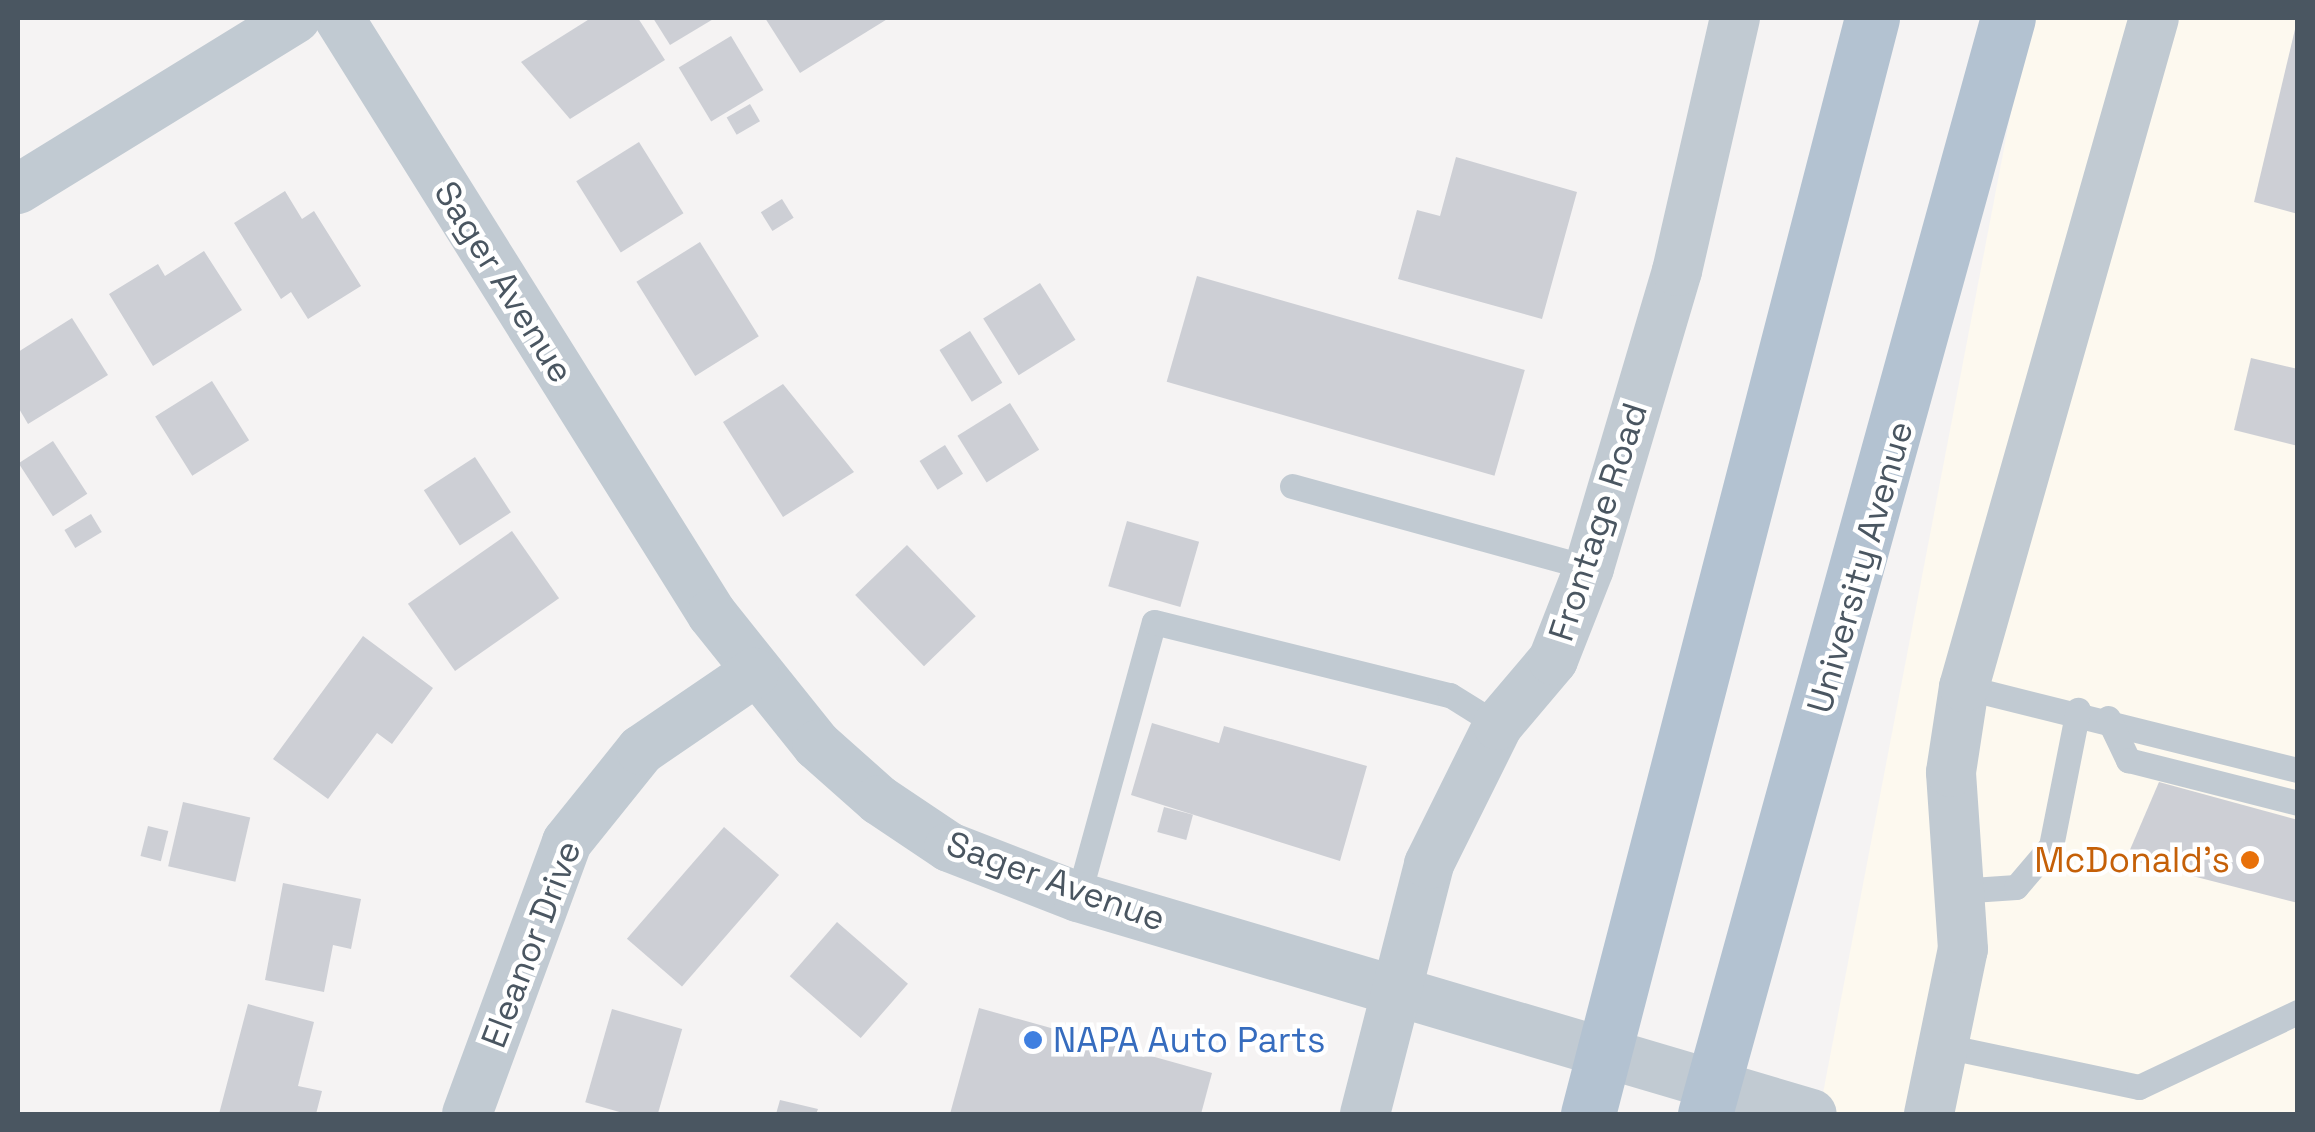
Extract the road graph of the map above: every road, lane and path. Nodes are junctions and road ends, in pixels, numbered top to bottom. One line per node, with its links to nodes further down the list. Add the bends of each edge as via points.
1 (296, 18): 7 (street)
2 (339, 18): 10 (street, Sager Avenue)
3 (1736, 18): 9 (street, Frontage Road, via 1677,272)
4 (1872, 18): 22 (main road)
5 (2008, 18): 23 (main road, University Avenue)
6 (2154, 18): 11 (street)
7 (18, 188)
8 (1292, 486): 9 (lane)
9 (1589, 568): 14 (street, Frontage Road, via 1553,660)
10 (754, 673): 18 (street, Sager Avenue, via 880,800 949,848); 24 (street, Eleanor Drive, via 641,750 567,842)
11 (1964, 687): 12 (lane); 17 (street, via 1951,772)
12 (2078, 710): 13 (lane); 17 (lane, via 2051,846 2016,887)
13 (2108, 718): 15 (lane); 16 (lane, via 2128,760)
14 (1498, 725): 18 (lane, via 1450,694 1154,622); 19 (street, Frontage Road, via 1429,864)
15 (2298, 770)
16 (2298, 804)
17 (1958, 891): 21 (street, via 1963,949)
18 (1078, 898): 19 (street, Sager Avenue)
19 (1393, 987): 22 (street, Sager Avenue); 25 (street, Frontage Road)
20 (2298, 1012): 21 (lane, via 2139,1087)
21 (1948, 1047): 28 (street)
22 (1605, 1058): 23 (street, Sager Avenue); 26 (main road)
23 (1709, 1101): 27 (street, Sager Avenue)
24 (467, 1114)
25 (1366, 1114)
26 (1588, 1114)
27 (1812, 1114)
28 (1929, 1114)

